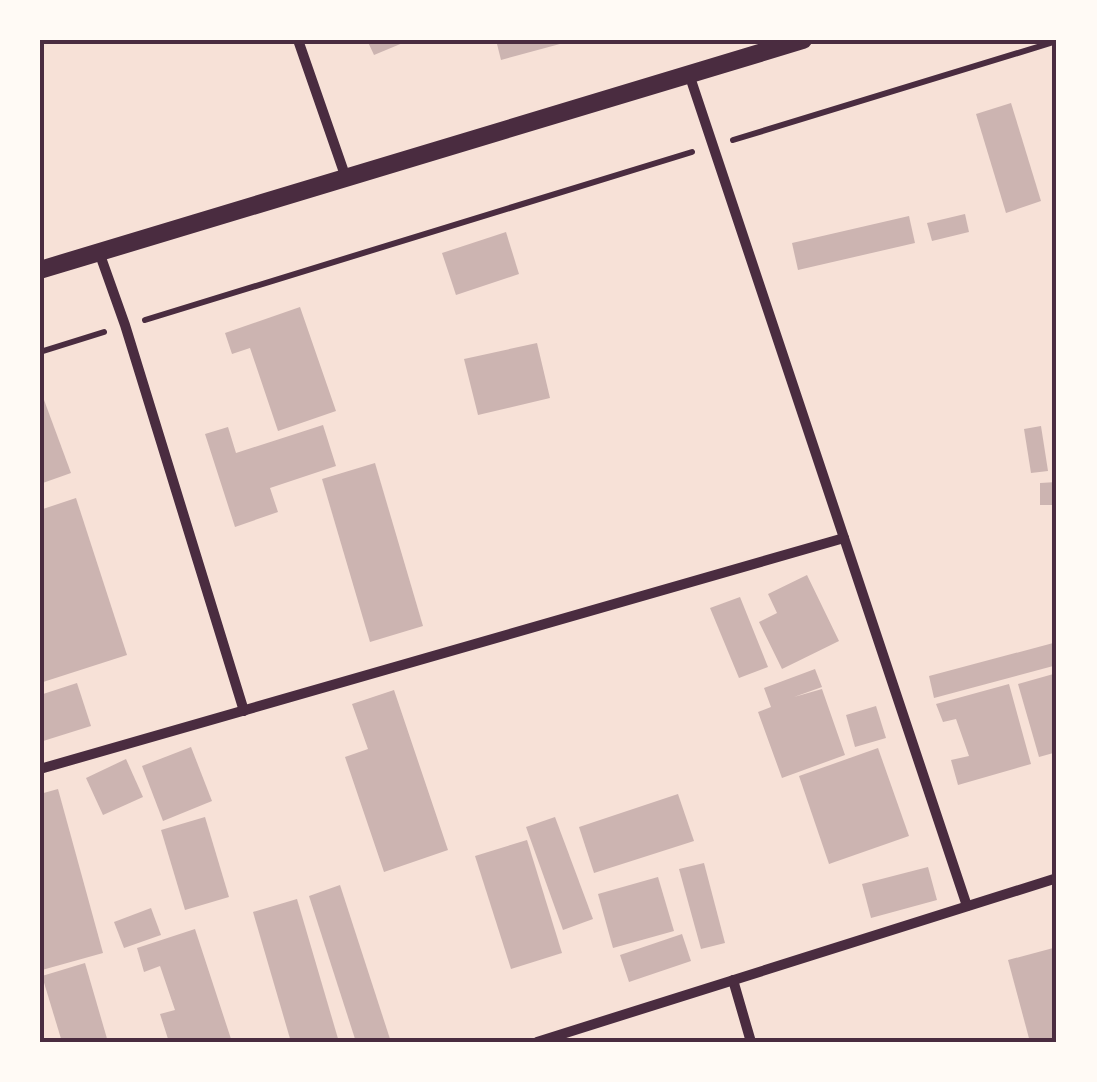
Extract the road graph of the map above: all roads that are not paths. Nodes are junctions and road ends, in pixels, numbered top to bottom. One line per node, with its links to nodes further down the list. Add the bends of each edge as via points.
1 (298, 40): 4 (street)
2 (803, 40): 3 (street)
3 (689, 74): 4 (street); 7 (street)
4 (346, 178): 5 (street)
5 (99, 252): 6 (street); 8 (street)
6 (40, 270)
7 (844, 538): 8 (street); 11 (street)
8 (244, 711): 9 (street)
9 (40, 769)
10 (1057, 878): 11 (street)
11 (968, 906): 12 (street)
12 (734, 980): 13 (street); 14 (street)
13 (536, 1042)
14 (751, 1042)

